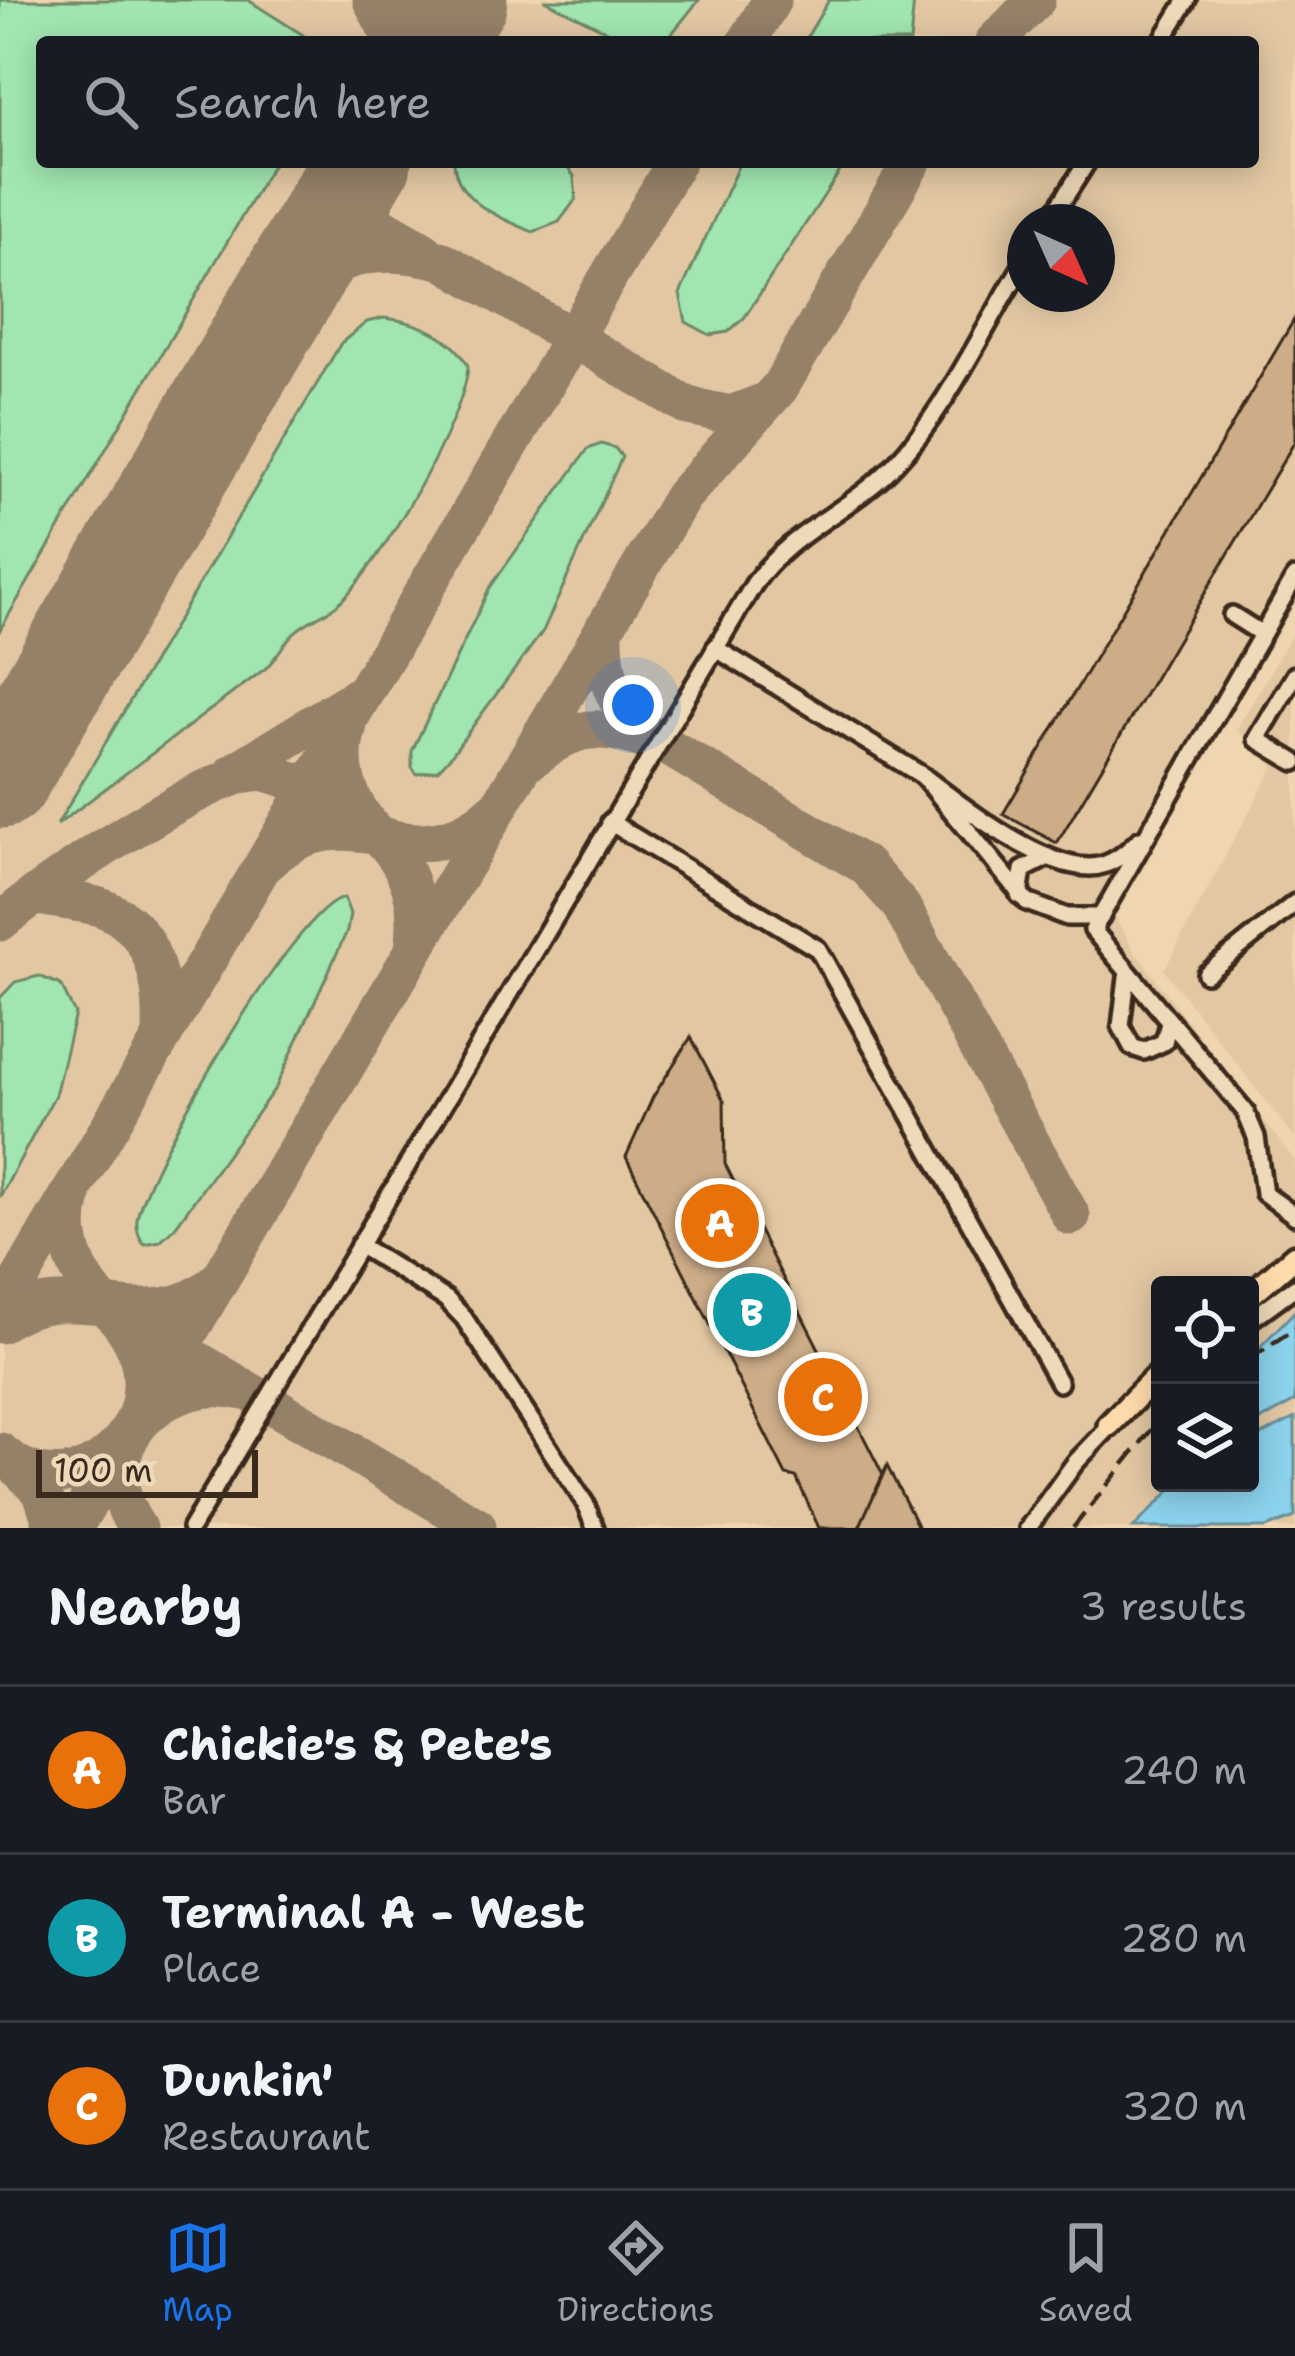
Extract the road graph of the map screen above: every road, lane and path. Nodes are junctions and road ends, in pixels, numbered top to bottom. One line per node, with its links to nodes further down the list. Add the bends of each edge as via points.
1 (1186, 0): 2 (street)
2 (1165, 36)
3 (1083, 168): 4 (street)
4 (1060, 204)
5 (1007, 290): 9 (street, via 910,447 763,571)
6 (1295, 577): 8 (street)
7 (1232, 615): 8 (street)
8 (1262, 634): 14 (street)
9 (716, 648): 12 (street); 13 (street)
10 (1295, 675): 11 (street, via 1257,739)
11 (1295, 762)
12 (923, 776): 15 (street); 16 (street)
13 (610, 822): 23 (street); 29 (street, via 818,949)
14 (1142, 838): 15 (street, via 1100,866); 18 (street)
15 (1048, 856): 16 (street, via 1023,870)
16 (1019, 895): 18 (street, via 1047,913)
17 (1295, 903): 20 (street)
18 (1101, 917): 19 (street, via 1093,930)
19 (1126, 974): 21 (street); 21 (street, via 1121,1026 1132,1047 1165,1042)
20 (1206, 974)
21 (1169, 1023): 22 (street, via 1245,1112 1264,1193)
22 (1295, 1216)
23 (359, 1245): 32 (street); 33 (street, via 464,1318)
24 (1295, 1256): 25 (highway)
25 (1259, 1287)
26 (1295, 1287): 27 (street)
27 (1259, 1313)
28 (1151, 1382): 31 (highway)
29 (1059, 1383)
30 (1151, 1394): 31 (street)
31 (1109, 1425): 34 (street)
32 (191, 1528)
33 (596, 1528)
34 (1028, 1528)

